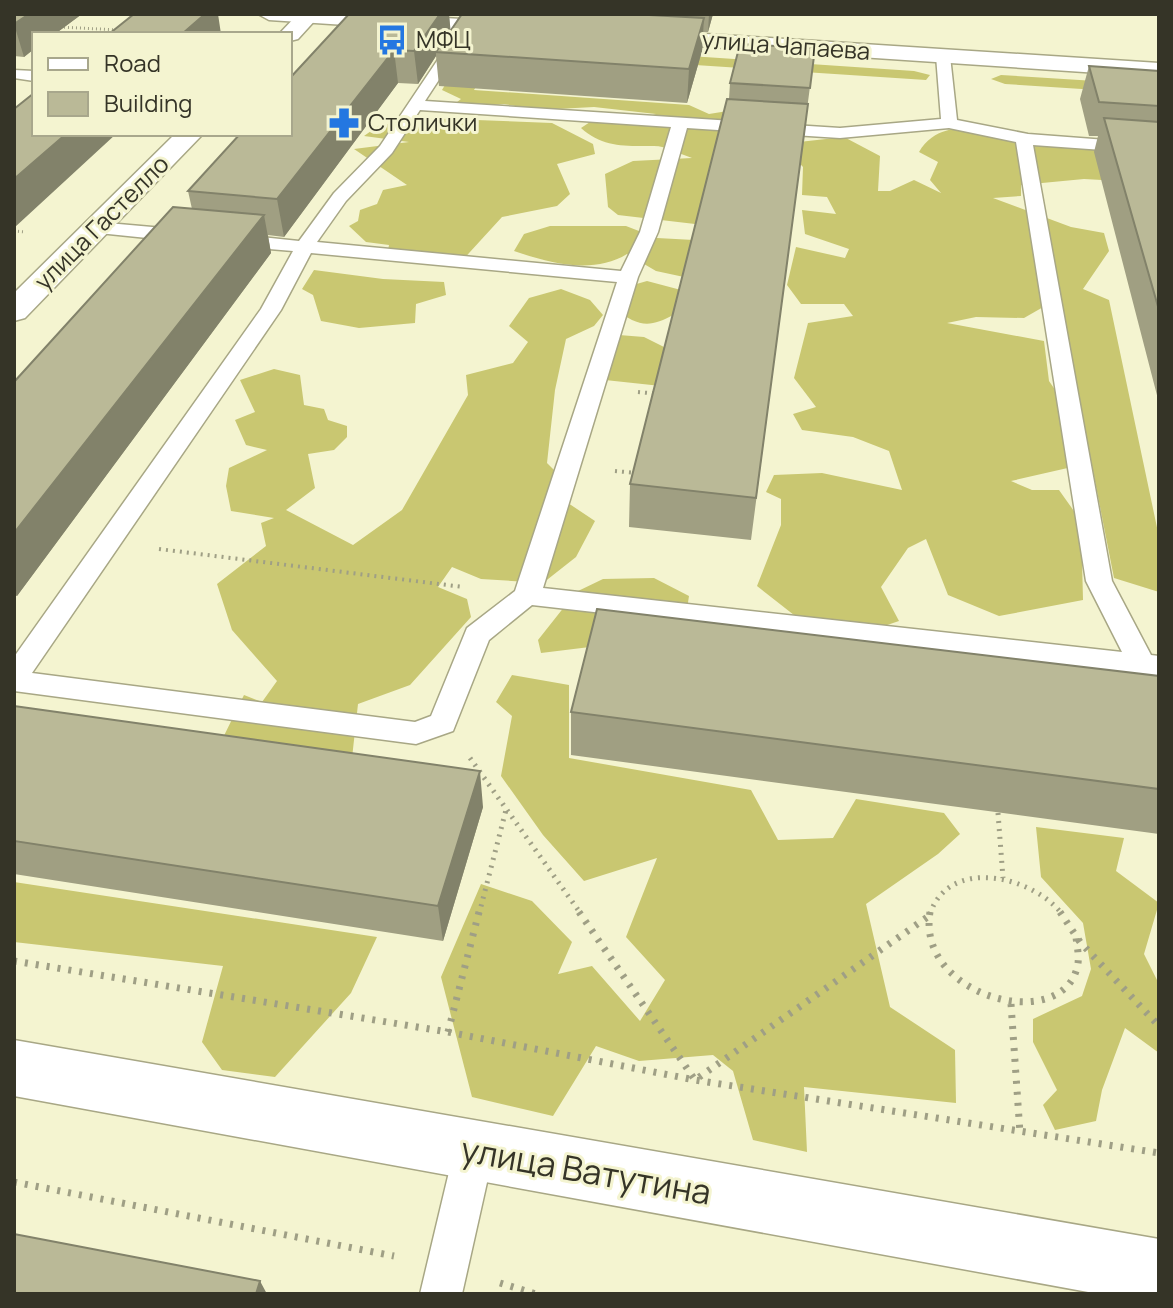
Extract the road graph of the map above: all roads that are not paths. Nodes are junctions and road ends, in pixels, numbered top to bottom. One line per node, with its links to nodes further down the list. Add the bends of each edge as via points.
1 (269, 14): 2 (street)
2 (309, 15): 3 (street); 5 (street)
3 (467, 26): 4 (street); 9 (lane)
4 (531, 30)
5 (292, 32)
6 (1159, 50): 7 (street, улица Чапаева, via 627,27)
7 (943, 56): 8 (street, улица Чапаева); 10 (lane)
8 (1159, 70)
9 (414, 105): 11 (lane); 17 (lane, via 386,149 340,197)
10 (949, 123): 11 (lane, via 840,133); 13 (lane)
11 (680, 124): 18 (lane, via 649,232)
12 (188, 136): 16 (street, улица Гастелло)
13 (1024, 139): 14 (lane); 15 (lane); 21 (lane, via 1099,581)
14 (1159, 149)
15 (1159, 166)
16 (96, 228): 17 (lane); 19 (street, улица Гастелло)
17 (305, 246): 18 (lane); 22 (lane, via 271,310)
18 (628, 277): 20 (lane)
19 (14, 311)
20 (527, 595): 21 (lane); 22 (lane, via 477,635 443,723 416,733)
21 (1150, 665)
22 (14, 680)
23 (14, 1068): 24 (street, улица Ватутина)
24 (474, 1151): 25 (street, улица Ватутина); 26 (lane)
25 (1159, 1272)
26 (444, 1280)

